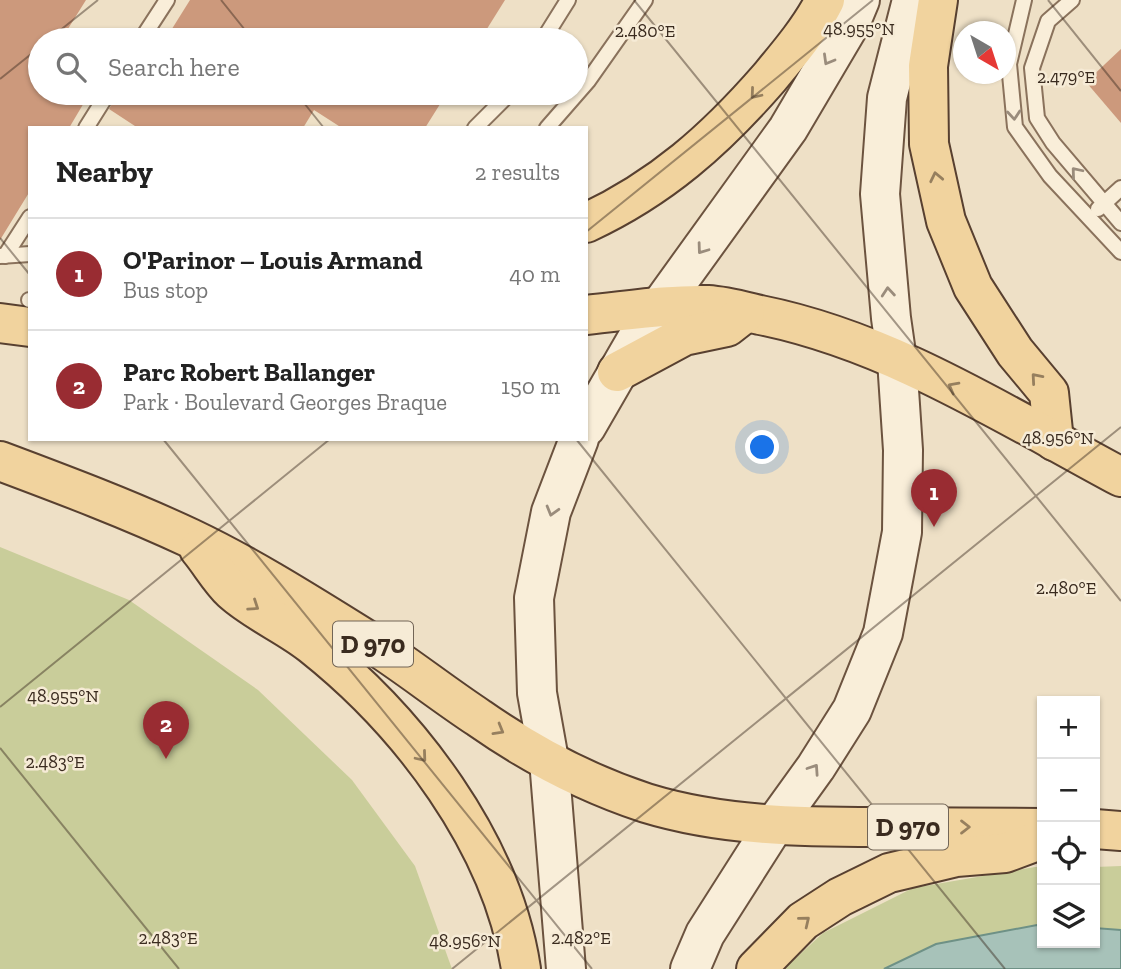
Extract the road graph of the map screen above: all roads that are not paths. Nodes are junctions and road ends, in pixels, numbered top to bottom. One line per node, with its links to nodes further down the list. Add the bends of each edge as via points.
1 (167, 0): 10 (lane)
2 (568, 0): 11 (lane)
3 (645, 0): 12 (lane)
4 (825, 0): 23 (main road, one-way to 23, via 786,58 737,115 683,165)
5 (860, 0): 28 (main road, one-way to 28, via 788,129)
6 (912, 0): 31 (main road, one-way to 6, via 880,194 887,98)
7 (938, 0): 35 (main road, one-way to 7, via 1049,393 1015,352 973,287 946,221 929,145 928,66)
8 (1024, 0): 21 (lane, one-way to 21, via 1009,64 1015,127 1049,176)
9 (1072, 0): 20 (lane, one-way to 9, via 1037,118 1032,68 1048,21)
10 (149, 28)
11 (550, 28)
12 (588, 80)
13 (100, 105): 16 (lane)
14 (498, 105): 17 (lane)
15 (567, 105): 18 (lane)
16 (87, 126)
17 (477, 126)
18 (549, 126)
19 (1121, 188): 20 (lane)
20 (1103, 204): 21 (lane); 24 (lane)
21 (1089, 217): 25 (lane)
22 (28, 220): 27 (lane)
23 (588, 222)
24 (1121, 223)
25 (1121, 252)
26 (28, 254): 27 (lane)
27 (3, 256)
28 (662, 306): 29 (main road, via 710,305); 30 (main road); 32 (main road)
29 (747, 312): 31 (main road, via 791,321); 32 (main road, via 727,327 684,337)
30 (588, 315)
31 (897, 360): 35 (main road, one-way to 31); 40 (main road, one-way to 31, via 852,710 883,633 902,532)
32 (617, 372): 33 (main road)
33 (588, 423)
34 (578, 441): 39 (main road, one-way to 39, via 551,512 534,598 537,693)
35 (1054, 441): 37 (main road)
36 (0, 461): 38 (main road, D 970, via 101,498)
37 (1121, 477)
38 (192, 539): 39 (main road, D 970, one-way to 39, via 275,583); 45 (main road, one-way to 45, via 232,591 310,644 371,697 430,766 464,818 494,878 517,943)
39 (549, 760): 40 (main road, via 647,803 715,818); 46 (main road)
40 (775, 824): 41 (main road, D 970, one-way to 41); 47 (main road, via 705,933)
41 (1037, 828)
42 (1100, 829): 43 (main road)
43 (1121, 831)
44 (1037, 841): 48 (main road, one-way to 44, via 803,921 889,873 956,857 1005,853)
45 (521, 969)
46 (566, 969)
47 (690, 969)
48 (756, 969)

